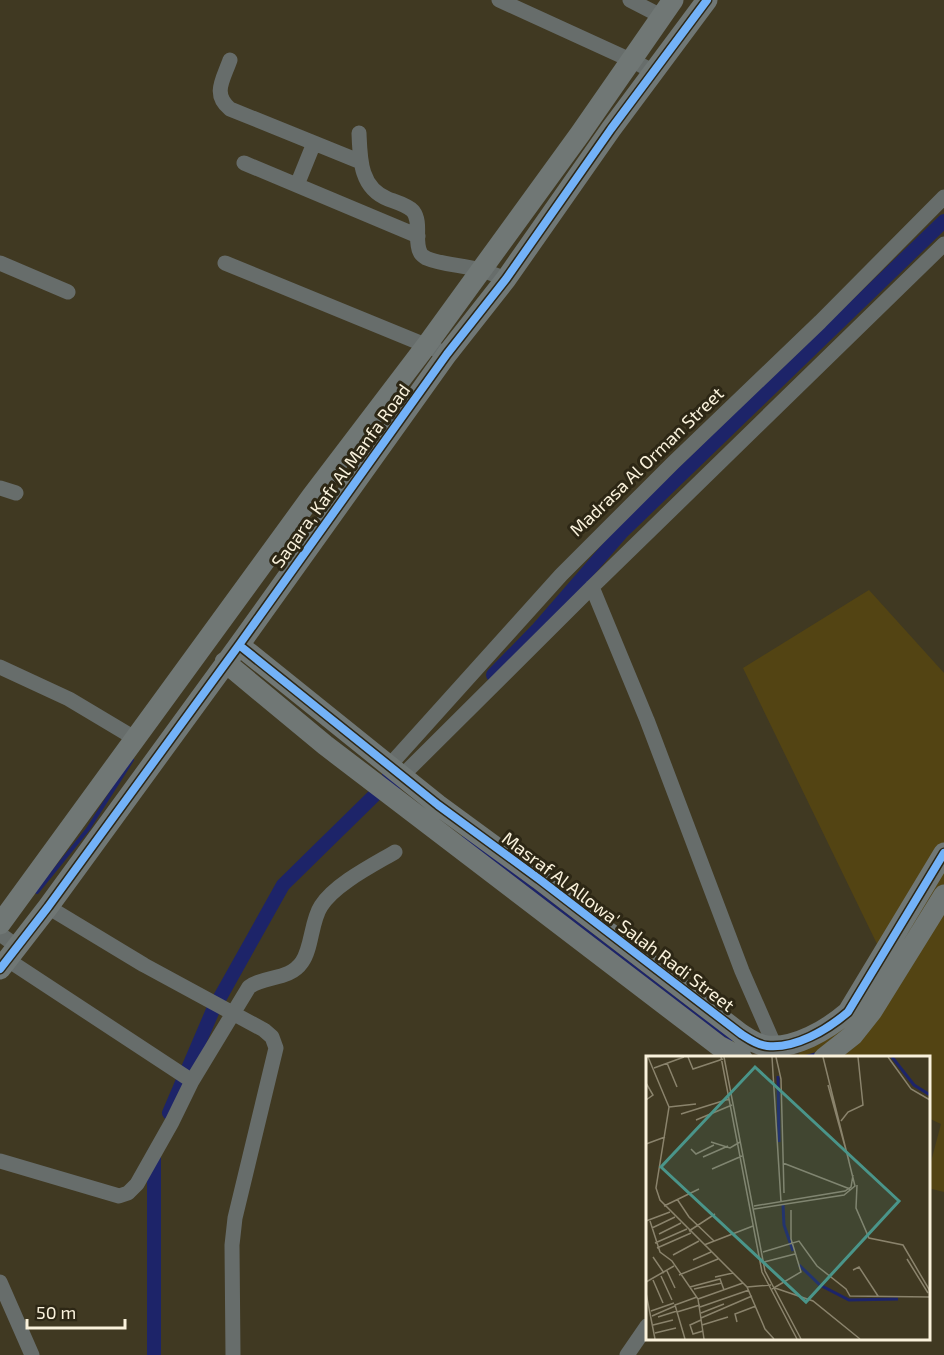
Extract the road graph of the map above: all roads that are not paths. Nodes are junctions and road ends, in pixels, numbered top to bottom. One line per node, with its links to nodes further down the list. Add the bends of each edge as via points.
1 (499, 0): 6 (street)
2 (630, 0): 4 (street)
3 (707, 0): 6 (street, Saqara, Kafr Al Manfa Road)
4 (667, 8): 6 (street, Saqara, Kafr Al Manfa Road)
5 (230, 60): 8 (street, via 219,91 223,103)
6 (642, 65): 17 (street, Saqara, Kafr Al Manfa Road)
7 (359, 133): 9 (street)
8 (314, 143): 9 (street); 11 (street)
9 (361, 162): 13 (street, via 372,190 413,212)
10 (244, 163): 11 (street)
11 (297, 185): 13 (street)
12 (944, 197): 30 (street, Madrasa Al Orman Street, via 561,575)
13 (418, 237): 17 (street, via 424,257)
14 (944, 244): 24 (street)
15 (0, 262): 18 (street)
16 (225, 263): 19 (street)
17 (493, 275): 19 (street, Saqara, Kafr Al Manfa Road); 20 (street, Saqara, Kafr Al Manfa Road)
18 (68, 292)
19 (426, 346): 20 (street); 21 (street, Saqara, Kafr Al Manfa Road)
20 (447, 354): 21 (street, Saqara, Kafr Al Manfa Road)
21 (376, 430): 25 (street, Saqara, Kafr Al Manfa Road); 28 (street, Saqara, Kafr Al Manfa Road, via 312,496)
22 (0, 488): 23 (street)
23 (16, 493)
24 (592, 587): 30 (street); 44 (street)
25 (239, 645): 26 (street, Saqara, Kafr Al Manfa Road); 30 (street, Masraf Al Allowa' Salah Radi Street)
26 (225, 662): 29 (street, Saqara, Kafr Al Manfa Road); 31 (street, Masraf Al Allowa' Salah Radi Street)
27 (0, 667): 28 (street, via 69,699)
28 (136, 739): 29 (street, Saqara, Kafr Al Manfa Road)
29 (132, 768): 39 (street, Saqara, Kafr Al Manfa Road); 40 (street, Saqara, Kafr Al Manfa Road)
30 (395, 771): 31 (street); 32 (street, Masraf Al Allowa' Salah Radi Street)
31 (374, 782): 33 (street, Masraf Al Allowa' Salah Radi Street)
32 (438, 804): 33 (street); 36 (street, Masraf Al Allowa' Salah Radi Street)
33 (426, 822): 37 (street, Masraf Al Allowa' Salah Radi Street)
34 (395, 852): 43 (street, via 349,879 321,906 303,962 279,978 249,987)
35 (944, 853): 44 (street, via 848,1012 826,1028)
36 (517, 862): 37 (street); 44 (street, Masraf Al Allowa' Salah Radi Street, via 741,1034)
37 (505, 882): 46 (street, Masraf Al Allowa' Salah Radi Street, via 710,1040)
38 (944, 895): 45 (street, via 872,1011)
39 (48, 907): 42 (street, Saqara, Kafr Al Manfa Road); 43 (street)
40 (0, 924)
41 (0, 934): 42 (street)
42 (10, 955): 47 (street)
43 (232, 1014): 47 (street); 52 (street, via 264,1030 276,1048 235,1218)
44 (777, 1052)
45 (831, 1055)
46 (738, 1056)
47 (192, 1081): 48 (street, via 137,1184 128,1193 119,1196)
48 (0, 1161)
49 (0, 1282): 51 (street)
50 (646, 1327): 53 (street)
51 (32, 1355)
52 (233, 1355)
53 (627, 1355)

